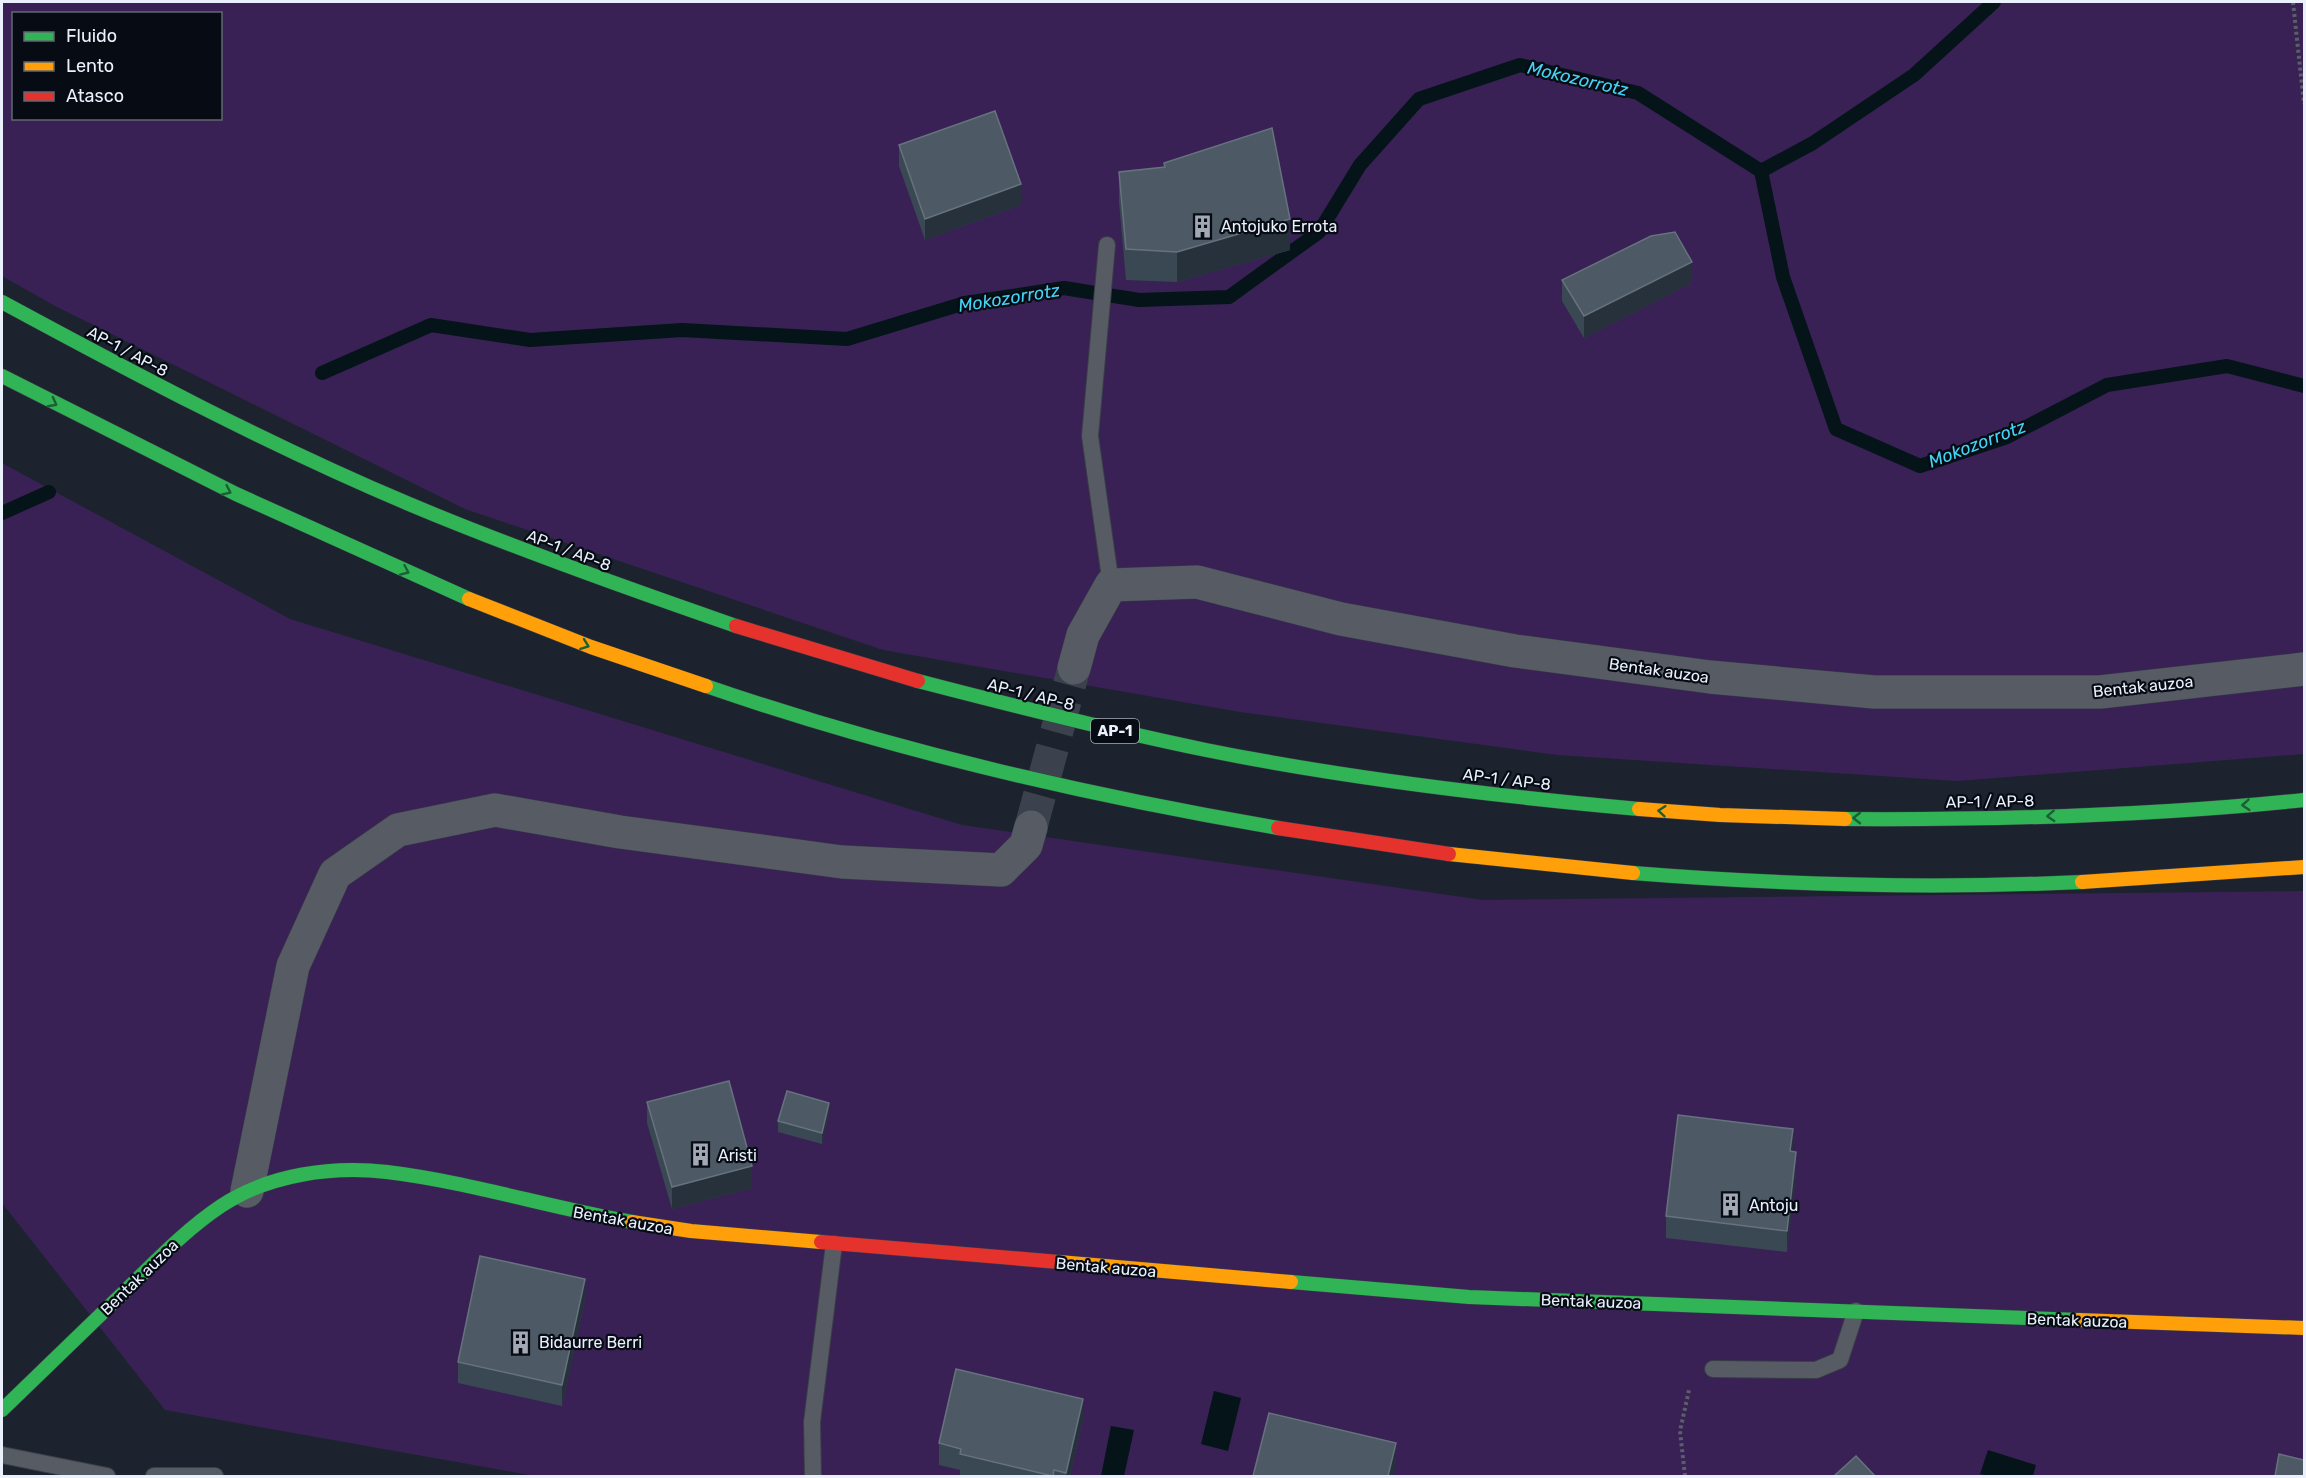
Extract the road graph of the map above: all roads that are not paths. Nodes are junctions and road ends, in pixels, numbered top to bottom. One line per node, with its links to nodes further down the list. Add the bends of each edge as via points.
1 (1107, 245): 4 (lane, via 1090,436)
2 (2, 303): 7 (main road, AP-1 / AP-8 / AP-1, one-way to 2, via 1981,819 1671,812 1516,798 1208,752 906,678 757,634 610,583 464,527 322,464 181,398)
3 (2, 376): 9 (main road, one-way to 9, via 152,455 294,523 439,587 586,645 735,696 887,741 1150,805 1350,842 1507,862 1811,885 1978,886 2126,881)
4 (1111, 585): 5 (street, via 1083,635); 6 (street, Bentak auzoa, via 1197,582 1341,619 1515,651 1710,677 1874,692 2100,692)
5 (1074, 668)
6 (2304, 669)
7 (2304, 800)
8 (1031, 827): 10 (street, via 1026,845 1001,870 842,862 620,832 495,810 398,830 334,874 294,966)
9 (2304, 867)
10 (248, 1191): 11 (main road, Bentak auzoa, via 286,1178 326,1171 408,1173 647,1226); 15 (main road, Bentak auzoa, via 181,1237)
11 (834, 1244): 12 (main road, Bentak auzoa, via 1469,1297); 20 (lane, via 812,1422)
12 (1856, 1311): 13 (main road, Bentak auzoa); 14 (lane, via 1840,1360 1816,1370)
13 (2304, 1328)
14 (1713, 1369)
15 (2, 1410)
16 (2, 1455): 17 (lane)
17 (107, 1476)
18 (154, 1476): 19 (lane)
19 (215, 1476)
20 (813, 1476)

